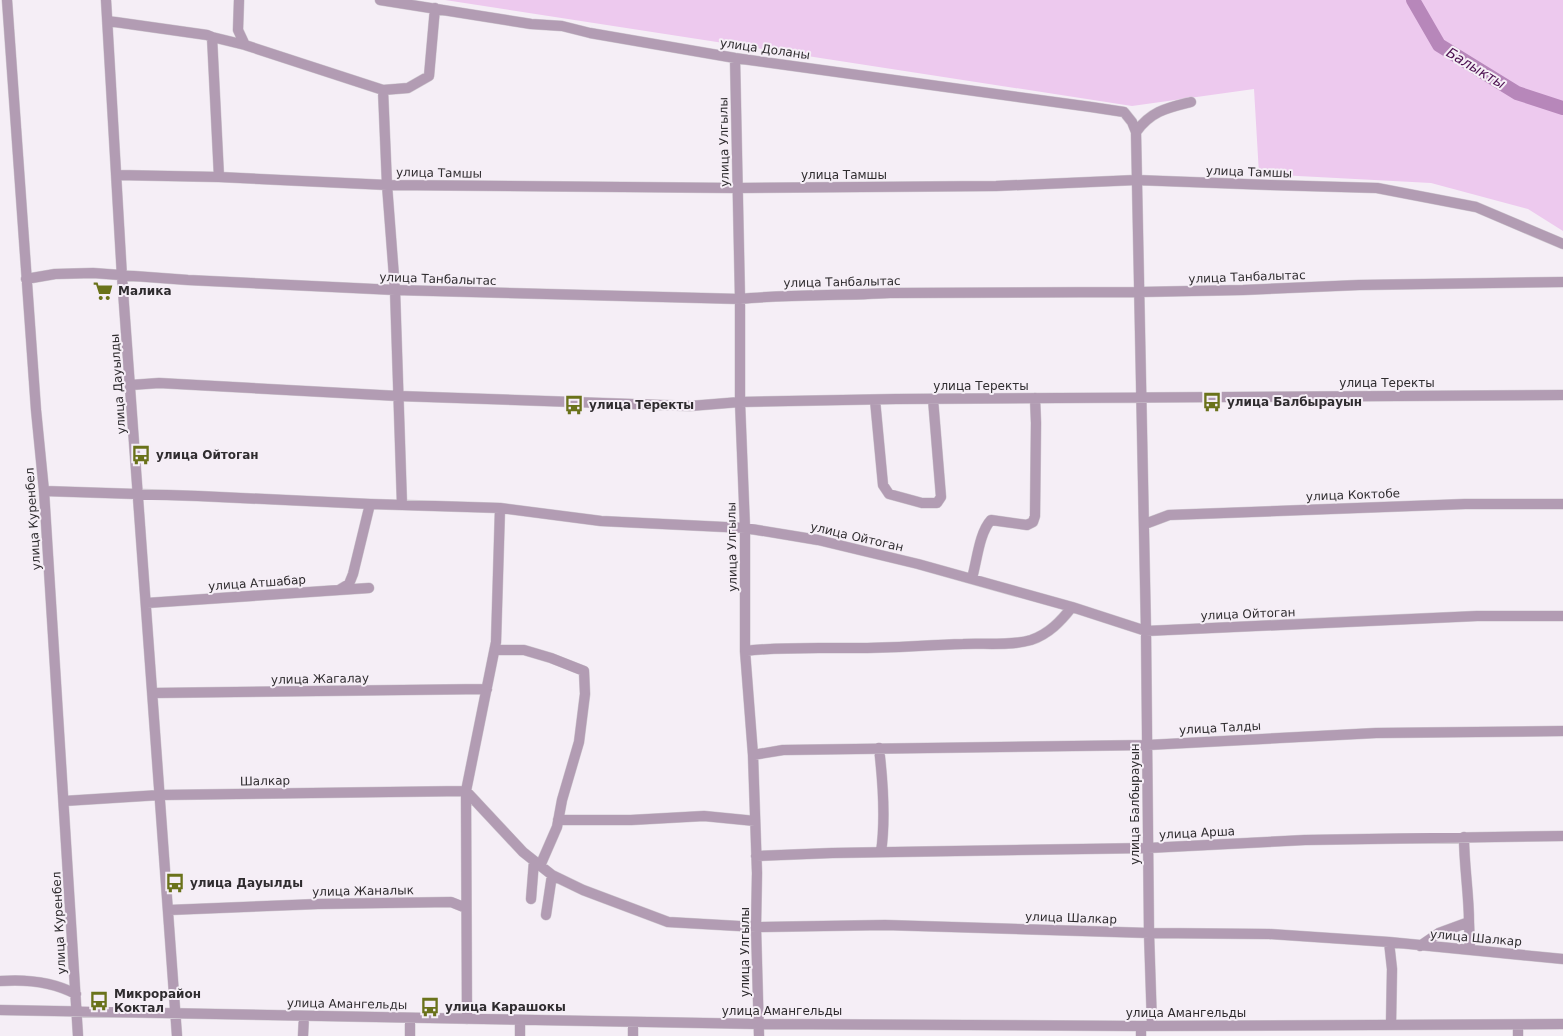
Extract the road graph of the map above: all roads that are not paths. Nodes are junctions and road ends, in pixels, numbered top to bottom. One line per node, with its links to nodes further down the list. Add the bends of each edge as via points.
1 (6, 0): 20 (street, улица Куренбел)
2 (106, 0): 6 (street, улица Дауылды)
3 (239, 0): 8 (street, via 238,30)
4 (380, 0): 5 (street, улица Доланы)
5 (435, 8): 9 (street, улица Доланы, via 562,26); 10 (street, via 429,76 408,88)
6 (108, 21): 7 (street); 13 (street, улица Дауылды)
7 (212, 37): 8 (street); 14 (street)
8 (245, 45): 10 (street)
9 (735, 58): 12 (street, улица Доланы, via 1124,112); 17 (street, улица Улгылы)
10 (383, 90): 16 (street)
11 (1191, 102): 12 (street, via 1156,113)
12 (1136, 132): 15 (street, улица Балбырауын)
13 (117, 175): 14 (street, улица Тамшы); 19 (street, улица Дауылды)
14 (220, 176): 16 (street, улица Тамшы)
15 (1136, 180): 17 (street, улица Тамшы, via 996,186); 18 (street, улица Тамшы, via 1377,188 1476,206); 23 (street, улица Балбырауын)
16 (387, 185): 17 (street, улица Тамшы); 22 (street)
17 (737, 188): 24 (street, улица Улгылы)
18 (1562, 244)
19 (122, 274): 20 (street, улица Танбалытас, via 55,274); 22 (street, улица Танбалытас); 25 (street, улица Дауылды)
20 (26, 279): 33 (street, улица Куренбел)
21 (1563, 282): 23 (street, улица Танбалытас)
22 (395, 290): 24 (street, улица Танбалытас); 27 (street)
23 (1140, 292): 24 (street, улица Танбалытас, via 890,293); 28 (street, улица Балбырауын)
24 (740, 299): 32 (street, улица Улгылы)
25 (131, 385): 27 (street, улица Теректы, via 159,383); 34 (street, улица Дауылды)
26 (1563, 395): 28 (street, улица Теректы)
27 (398, 396): 32 (street, улица Теректы, via 690,406); 37 (street)
28 (1142, 397): 29 (street, улица Теректы); 39 (street, улица Балбырауын)
29 (1035, 398): 30 (street, улица Теректы); 41 (street, via 1035,516 1027,525 991,520 983,536)
30 (934, 399): 31 (street, улица Теректы); 31 (street, via 941,497 937,503 922,503 889,494 883,485)
31 (875, 400): 32 (street, улица Теректы)
32 (740, 402): 40 (street, улица Улгылы)
33 (44, 491): 34 (street, улица Ойтоган); 58 (street, улица Куренбел)
34 (138, 495): 35 (street, улица Ойтоган); 44 (street, улица Дауылды)
35 (370, 504): 37 (street, улица Ойтоган); 43 (street, via 353,574 349,584)
36 (1563, 504): 39 (street, улица Коктобе, via 1456,504 1169,515)
37 (402, 505): 38 (street, улица Ойтоган)
38 (500, 508): 40 (street, улица Ойтоган, via 601,521); 48 (street)
39 (1144, 524): 47 (street, улица Балбырауын)
40 (745, 528): 41 (street, улица Ойтоган, via 818,540); 49 (street, улица Улгылы)
41 (972, 578): 45 (street, улица Ойтоган)
42 (369, 588): 43 (street, улица Атшабар)
43 (338, 590): 44 (street, улица Атшабар)
44 (147, 603): 51 (street, улица Дауылды)
45 (1072, 607): 47 (street, улица Ойтоган); 49 (street, via 1062,621 1031,640 998,644)
46 (1563, 616): 47 (street, улица Ойтоган, via 1477,616)
47 (1146, 631): 53 (street, улица Балбырауын)
48 (495, 650): 50 (street); 59 (street, via 524,650 584,671 585,694 579,742)
49 (745, 651): 55 (street, улица Улгылы)
50 (487, 689): 51 (street, улица Жагалау); 56 (street)
51 (153, 693): 57 (street, улица Дауылды)
52 (1563, 731): 53 (street, улица Талды, via 1376,733)
53 (1148, 745): 54 (street, улица Талды); 63 (street, улица Балбырауын)
54 (879, 748): 55 (street, улица Талды, via 783,750); 64 (street, via 884,812)
55 (753, 755): 60 (street, улица Улгылы)
56 (466, 791): 57 (street, Шалкар); 66 (street, улица Шалкар); 69 (street)
57 (160, 795): 58 (street, Шалкар); 70 (street, улица Дауылды)
58 (64, 801): 80 (street, улица Куренбел)
59 (558, 820): 60 (street, via 704,816); 66 (street, via 557,828)
60 (755, 821): 65 (street, улица Улгылы)
61 (1563, 836): 62 (street, улица Арша)
62 (1464, 837): 63 (street, улица Арша, via 1305,840); 72 (street)
63 (1148, 848): 64 (street, улица Арша); 74 (street, улица Балбырауын)
64 (881, 852): 65 (street, улица Арша)
65 (756, 856): 73 (street, улица Улгылы)
66 (537, 863): 67 (street, улица Шалкар); 68 (street)
67 (552, 875): 71 (street); 73 (street, улица Шалкар, via 668,922)
68 (531, 899)
69 (466, 908): 70 (street, улица Жаналык, via 451,902); 86 (street)
70 (169, 910): 83 (street, улица Дауылды)
71 (546, 915)
72 (1469, 922): 76 (street, via 1439,933); 77 (street)
73 (756, 927): 74 (street, улица Шалкар, via 885,926); 89 (street, улица Улгылы)
74 (1149, 933): 75 (street, улица Шалкар, via 1269,934); 91 (street, улица Балбырауын)
75 (1389, 942): 76 (street, улица Шалкар); 92 (street)
76 (1420, 946): 77 (street, улица Шалкар)
77 (1470, 950): 78 (street, улица Шалкар)
78 (1563, 959)
79 (0, 980): 80 (street, via 50,984)
80 (76, 994): 82 (street, улица Куренбел)
81 (0, 1010): 82 (street, улица Амангельды)
82 (77, 1011): 83 (street, улица Амангельды); 96 (street, улица Куренбел)
83 (176, 1013): 84 (street, улица Амангельды); 97 (street, улица Дауылды)
84 (304, 1016): 85 (street, улица Амангельды); 98 (street)
85 (410, 1018): 86 (street, улица Амангельды); 99 (street)
86 (467, 1019): 87 (street, улица Амангельды)
87 (520, 1020): 88 (street, улица Амангельды); 100 (street)
88 (633, 1022): 89 (street, улица Амангельды); 101 (street)
89 (758, 1024): 95 (street, улица Амангельды); 102 (street, улица Улгылы)
90 (1563, 1024): 94 (street, улица Амангельды)
91 (1152, 1025): 92 (street, улица Амангельды); 95 (street, улица Амангельды)
92 (1392, 1025): 93 (street, улица Амангельды)
93 (1412, 1025): 94 (street, улица Амангельды); 103 (street)
94 (1518, 1025): 104 (street)
95 (1141, 1031)
96 (78, 1036)
97 (177, 1036)
98 (303, 1036)
99 (410, 1036)
100 (520, 1036)
101 (633, 1036)
102 (758, 1036)
103 (1412, 1036)
104 (1518, 1036)

